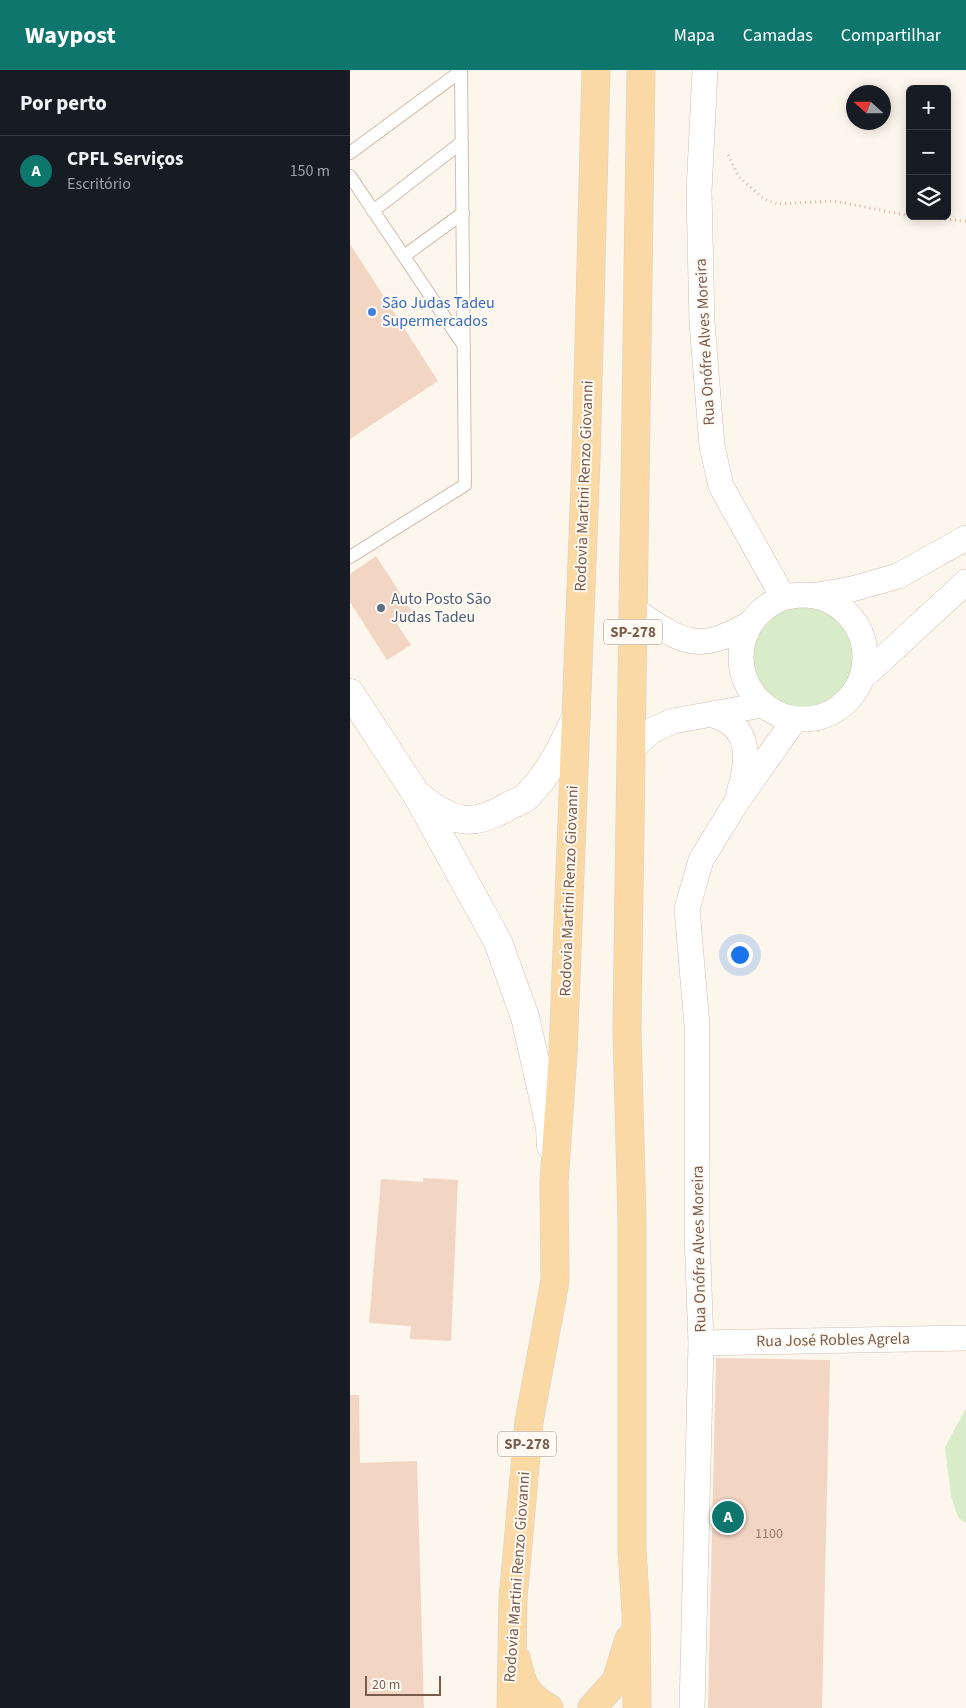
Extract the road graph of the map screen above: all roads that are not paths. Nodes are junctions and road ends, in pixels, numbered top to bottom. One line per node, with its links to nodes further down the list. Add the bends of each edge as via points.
1 (596, 70): 23 (main road, Rodovia Martini Renzo Giovanni / SP-278)
2 (642, 70): 17 (main road, SP-278)
3 (705, 70): 16 (street, Rua Onófre Alves Moreira, via 699,192 702,323 712,446 721,486)
4 (461, 71): 5 (lane); 6 (lane)
5 (462, 142): 8 (lane); 9 (lane)
6 (350, 153)
7 (350, 176): 8 (lane)
8 (373, 211): 10 (lane)
9 (463, 213): 10 (lane); 11 (lane)
10 (404, 256): 11 (lane)
11 (464, 346): 13 (lane, via 466,485)
12 (966, 538): 15 (street, via 898,576)
13 (350, 557)
14 (966, 582): 19 (street)
15 (818, 595): 16 (street); 19 (street, via 847,613 863,636 866,657)
16 (782, 598): 18 (street, via 764,608)
17 (634, 610): 18 (street, via 668,634 692,641 726,638); 25 (main road, SP-278)
18 (750, 624): 21 (street, via 743,641 743,675)
19 (862, 687): 24 (street, via 843,706)
20 (350, 693): 26 (street)
21 (762, 705): 22 (street); 24 (street)
22 (713, 714): 25 (street, via 692,716 660,726); 27 (street, via 729,722 743,738 745,770)
23 (576, 718): 26 (street, via 557,759 529,795 496,813 466,822 438,813); 28 (main road, Rodovia Martini Renzo Giovanni / SP-278, via 563,1054)
24 (803, 727): 27 (street)
25 (632, 749): 31 (main road, SP-278, via 627,1029 632,1221 632,1550)
26 (417, 794): 28 (street, via 498,942 525,1016 550,1128)
27 (736, 803): 30 (street, Rua Onófre Alves Moreira, via 701,860 692,884 688,909 696,1025)
28 (554, 1182): 32 (main road, Rodovia Martini Renzo Giovanni / SP-278, via 555,1281 529,1422 513,1599)
29 (966, 1338): 30 (street, Rua José Robles Agrela)
30 (701, 1343): 37 (street, Rua Onófre Alves Moreira)
31 (636, 1614): 35 (main road, via 616,1681); 36 (main road, SP-278)
32 (514, 1647): 33 (main road, Rodovia Martini Renzo Giovanni / SP-278); 34 (main road, via 522,1684 537,1701)
33 (511, 1708)
34 (549, 1708)
35 (592, 1708)
36 (637, 1708)
37 (692, 1708)

